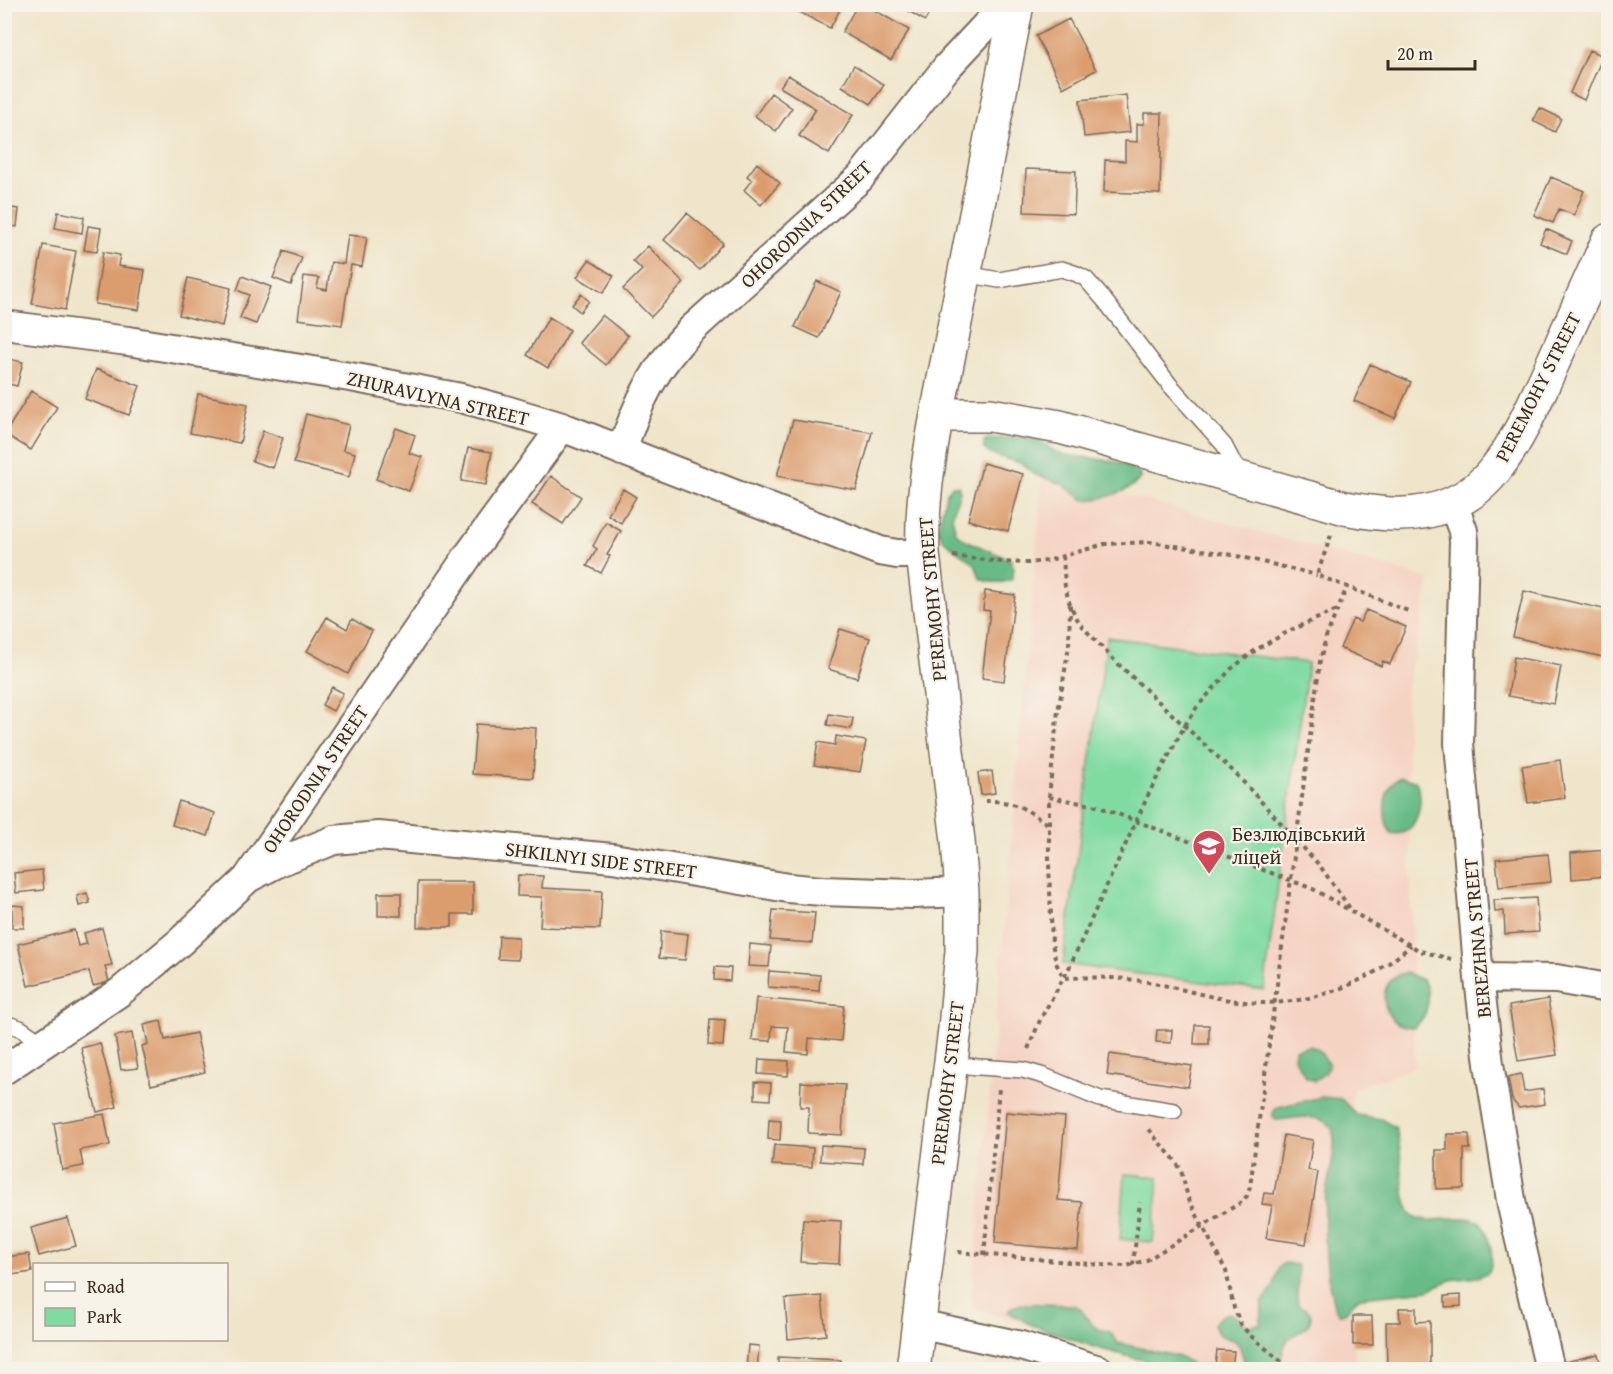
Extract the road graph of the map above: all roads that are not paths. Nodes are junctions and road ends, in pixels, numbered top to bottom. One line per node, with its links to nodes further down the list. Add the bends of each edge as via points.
1 (1006, 4): 8 (street, OHORODNIA STREET, via 947,67 860,178 673,348 648,384)
2 (1017, 4): 4 (street)
3 (1608, 241): 10 (street, PEREMOHY STREET, via 1515,439 1485,482)
4 (965, 274): 6 (street); 9 (lane, via 999,280 1062,269 1086,279 1170,385 1224,445 1234,464)
5 (4, 325): 7 (street, ZHURAVLYNA STREET, via 402,386)
6 (937, 415): 9 (street, PEREMOHY STREET, via 1034,421); 11 (street, PEREMOHY STREET, via 924,501)
7 (562, 427): 8 (street, ZHURAVLYNA STREET); 12 (street, OHORODNIA STREET, via 456,572)
8 (622, 451): 11 (street, ZHURAVLYNA STREET, via 860,544 897,554)
9 (1233, 476): 10 (street, PEREMOHY STREET, via 1340,507 1381,514 1427,512)
10 (1453, 503): 14 (street, BEREZHNA STREET, via 1464,540 1459,743)
11 (923, 554): 13 (street, PEREMOHY STREET)
12 (247, 879): 13 (street, SHKILNYI SIDE STREET, via 334,840 378,836 613,858 788,888 874,894); 17 (street, OHORODNIA STREET, via 120,992)
13 (962, 892): 18 (street, PEREMOHY STREET, via 962,951)
14 (1479, 970): 15 (street); 24 (street, BEREZHNA STREET, via 1508,1186)
15 (1608, 988)
16 (4, 1023): 17 (lane, via 20,1028)
17 (43, 1044): 19 (street, OHORODNIA STREET)
18 (951, 1065): 20 (lane, via 1023,1070 1100,1099); 21 (street, PEREMOHY STREET)
19 (4, 1070)
20 (1174, 1111)
21 (918, 1324): 22 (street, PEREMOHY STREET); 23 (street, via 1022,1346)
22 (913, 1370)
23 (1099, 1370)
24 (1550, 1370)

